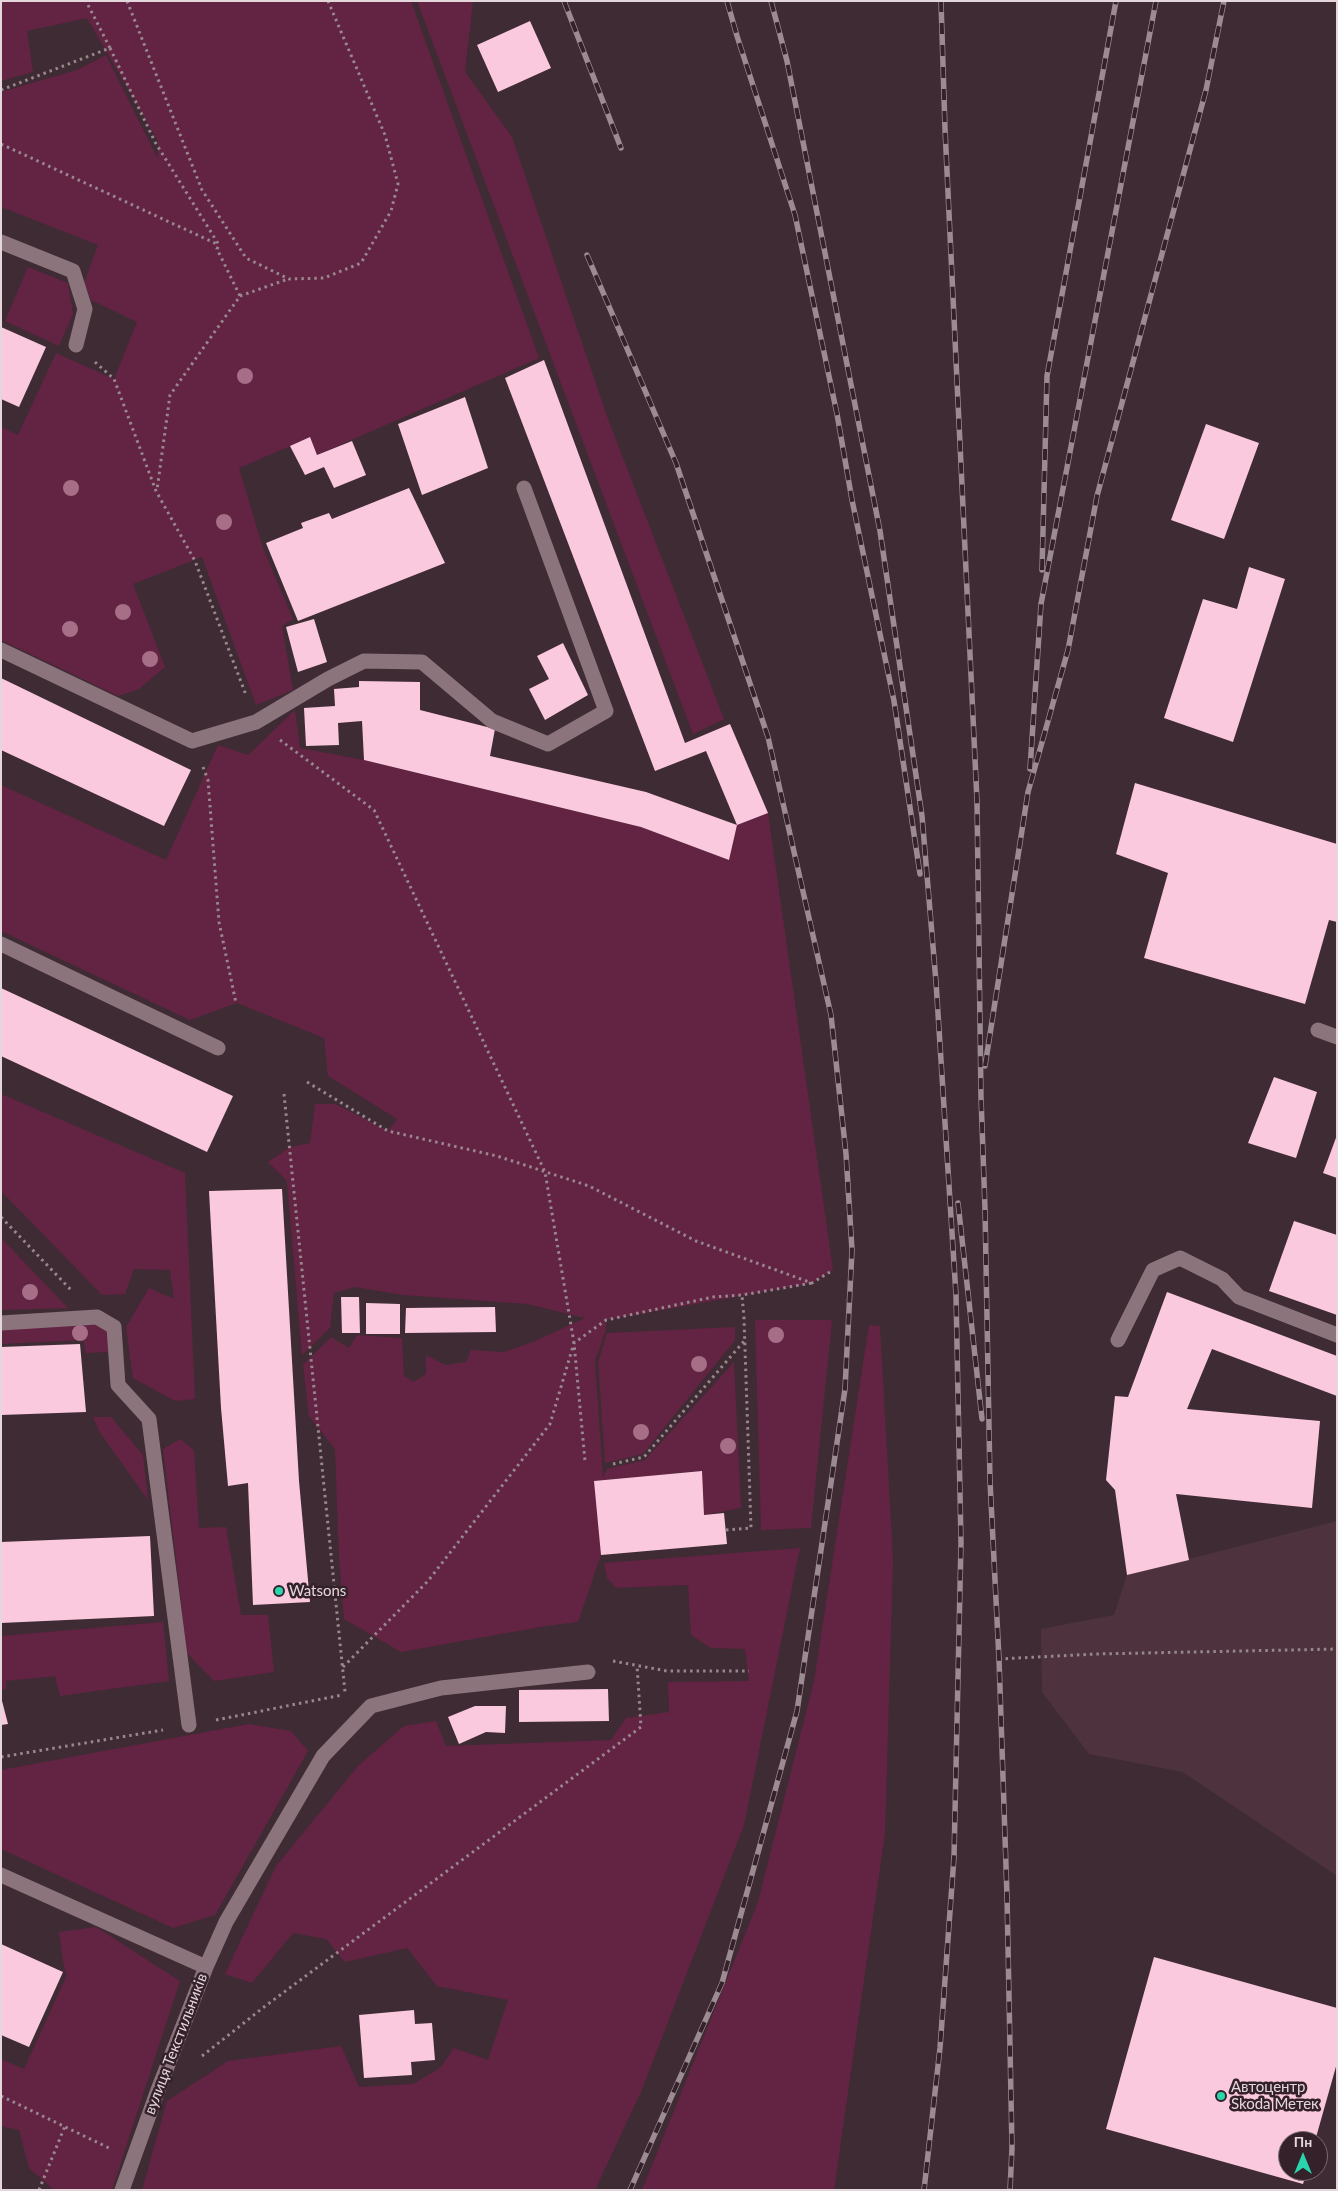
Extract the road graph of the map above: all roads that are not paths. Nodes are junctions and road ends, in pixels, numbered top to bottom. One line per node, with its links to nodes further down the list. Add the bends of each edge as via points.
1 (1, 242): 2 (street, via 73,272 85,309)
2 (76, 345)
3 (524, 488): 4 (street, via 606,711 548,744 492,721 422,662 364,661 256,722 192,741)
4 (1, 650)
5 (1, 944): 8 (street)
6 (1318, 1030): 7 (street)
7 (1337, 1037)
8 (218, 1048)
9 (1, 1323): 13 (street, via 97,1317 114,1327 118,1386 149,1419)
10 (1337, 1335): 11 (street, via 1239,1297 1222,1279 1180,1258 1153,1270)
11 (1118, 1340)
12 (588, 1672): 15 (street, via 442,1688 371,1706 323,1756 226,1922)
13 (189, 1725)
14 (1, 1875): 15 (street, вулиця Текстильників)
15 (206, 1967): 16 (street, вулиця Текстильників)
16 (122, 2190)

